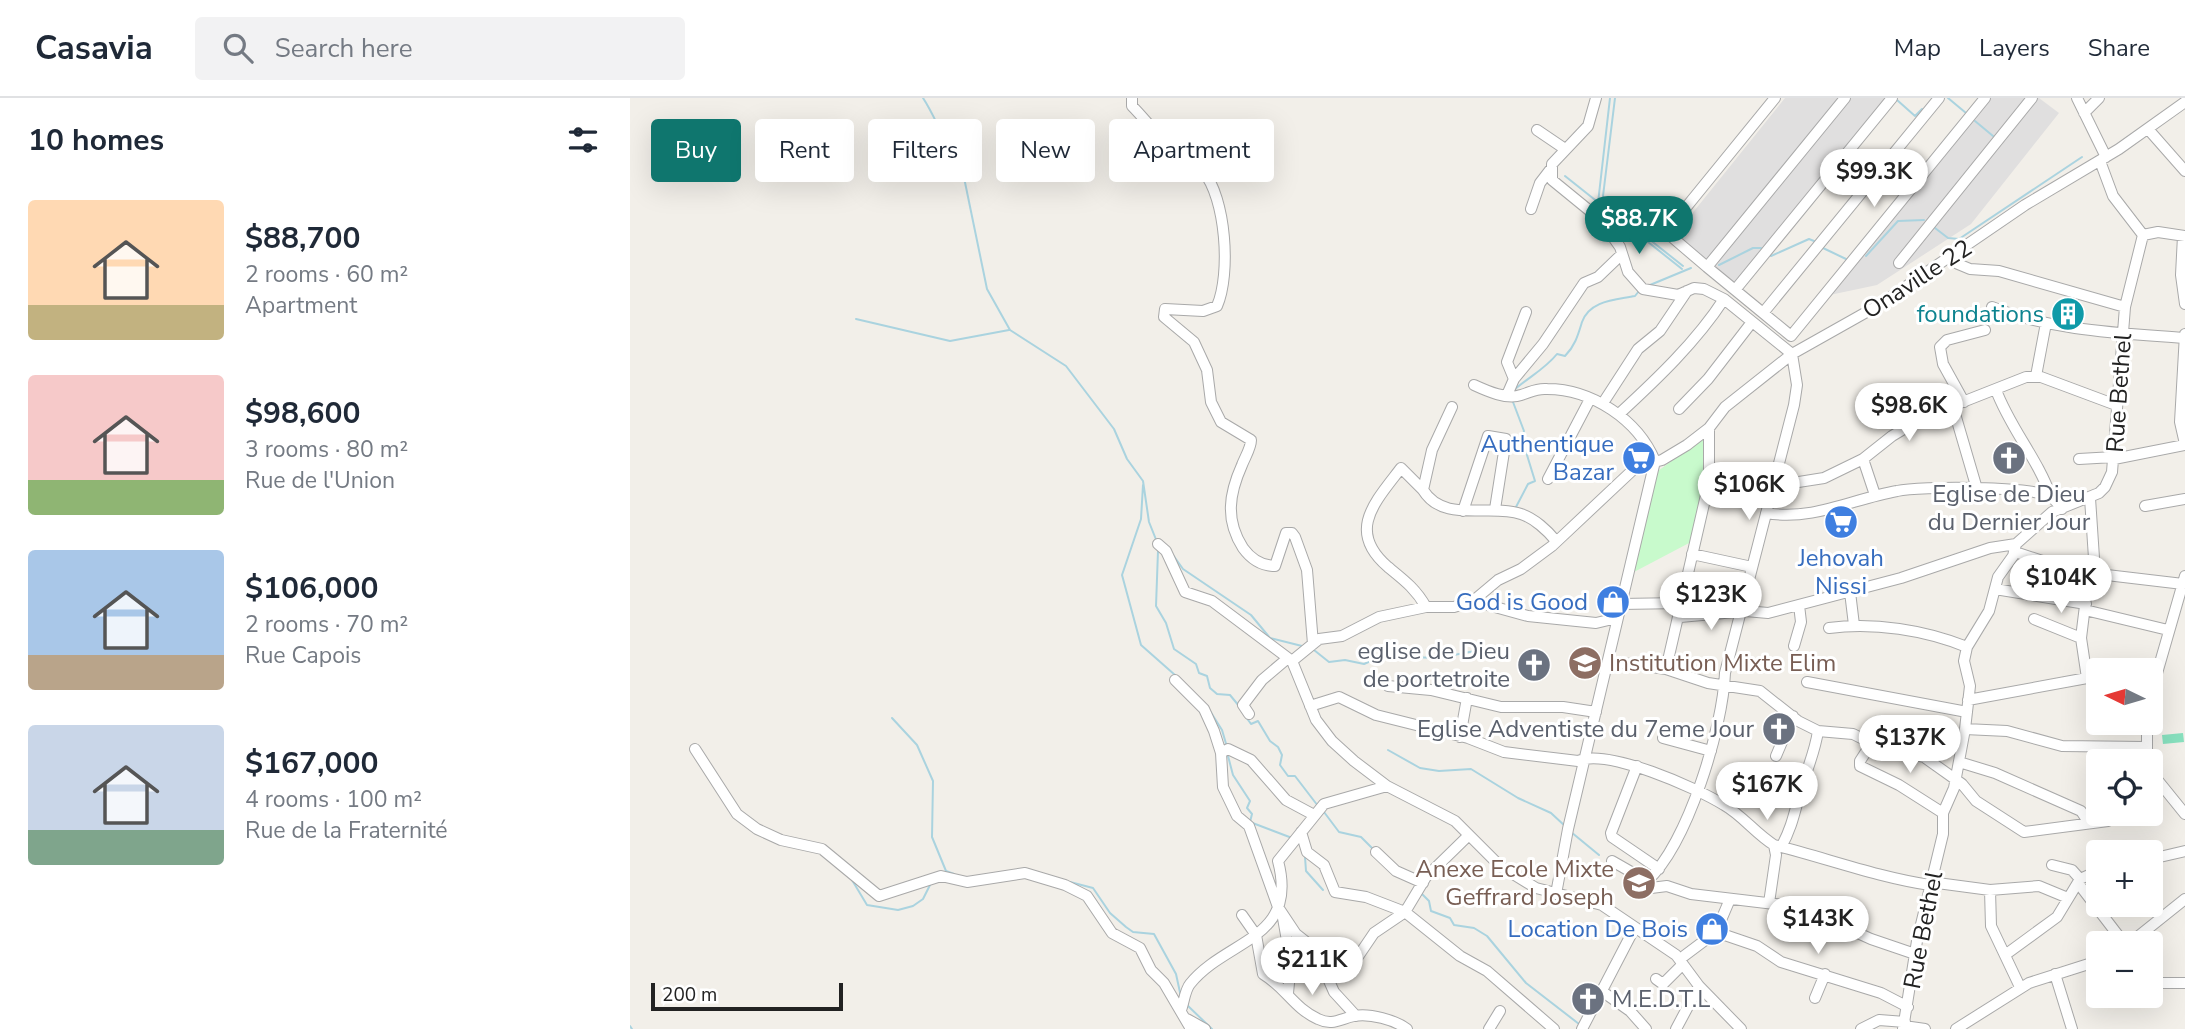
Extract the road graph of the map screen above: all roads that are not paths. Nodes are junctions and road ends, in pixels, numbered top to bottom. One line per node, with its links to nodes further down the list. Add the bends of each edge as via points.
1 (1132, 98): 99 (street, via 1132,106 1171,147 1205,173 1213,194 1227,256 1224,291 1217,306 1203,311 1165,309 1164,317 1194,342 1207,370 1215,414 1251,440 1229,510 1232,529 1257,562 1275,566 1286,533 1295,537 1307,570)
2 (1596, 98): 15 (street, via 1588,126)
3 (1775, 98): 25 (street, via 1666,232)
4 (1845, 98): 25 (street)
5 (1892, 98): 26 (street)
6 (1939, 98): 33 (street)
7 (1985, 98): 38 (street)
8 (2032, 98): 24 (street)
9 (2077, 98): 12 (street)
10 (2099, 98): 12 (street)
11 (2185, 102): 13 (street, Onaville 22)
12 (2084, 113): 16 (street)
13 (2148, 129): 16 (street, Onaville 22); 18 (street)
14 (1537, 130): 15 (street)
15 (1565, 149): 17 (street)
16 (2103, 159): 20 (street, via 2113,196); 23 (street, Onaville 22)
17 (1549, 170): 19 (street); 22 (street, via 1556,185 1601,220)
18 (2185, 171)
19 (1531, 209)
20 (2143, 235): 21 (street); 31 (street, Rue Bethel)
21 (2184, 236): 29 (street, via 2181,275)
22 (1622, 254): 27 (street, via 1628,272 1643,289 1678,295); 42 (street, via 1584,283 1544,344)
23 (1953, 257): 31 (street, via 1970,269 1998,271); 40 (street, Onaville 22)
24 (1899, 262)
25 (1707, 267): 26 (street)
26 (1735, 290): 33 (street)
27 (1687, 291): 28 (street, via 1704,289); 49 (street, via 1660,331 1638,349)
28 (1724, 299): 34 (street); 54 (street, via 1664,373)
29 (2185, 304)
30 (1992, 307): 35 (street)
31 (2125, 307): 37 (street, Rue Bethel)
32 (1526, 312): 42 (street, via 1507,362)
33 (1763, 313): 38 (street)
34 (1752, 322): 40 (street); 53 (street)
35 (2046, 323): 37 (street); 41 (street)
36 (1985, 330): 48 (street, via 1947,340 1940,347 1943,364)
37 (2124, 334): 39 (street); 50 (street, Rue Bethel)
38 (1791, 336): 40 (street)
39 (2185, 336): 46 (street)
40 (1795, 353): 55 (street, Onaville 22, via 1725,407); 63 (street, via 1797,386)
41 (2036, 376): 44 (street); 50 (street)
42 (1514, 379): 45 (street)
43 (1474, 385): 45 (street)
44 (1996, 390): 48 (street); 67 (street)
45 (1507, 396): 47 (street, via 1547,389)
46 (2183, 396): 56 (street, via 2180,422)
47 (1590, 399): 49 (street); 61 (street)
48 (1964, 402): 52 (street)
49 (1603, 403): 54 (street)
50 (2116, 405): 57 (street, Rue Bethel)
51 (1452, 407): 65 (street, via 1432,450)
52 (1953, 407): 58 (street, via 1905,427); 64 (street)
53 (1679, 409)
54 (1619, 414): 60 (street, via 1651,449)
55 (1709, 428): 60 (street, Onaville 22); 62 (street)
56 (2185, 445): 57 (street)
57 (2114, 458): 59 (street); 68 (street, Rue Bethel, via 2105,487)
58 (1864, 459): 63 (street, via 1824,478); 66 (street)
59 (2080, 459)
60 (1655, 461): 75 (street, Onaville 22, via 1636,467); 86 (street)
61 (1548, 479)
62 (1709, 482): 63 (street); 78 (street)
63 (1773, 486): 74 (street)
64 (1976, 489): 66 (street); 67 (street, via 2032,491)
65 (1423, 490): 73 (street, via 1436,505); 88 (street, via 1401,468 1371,510 1365,527 1371,546 1410,583)
66 (1875, 495): 74 (street, via 1825,512)
67 (2051, 497): 72 (street)
68 (2090, 498): 72 (street); 80 (street)
69 (2185, 499): 70 (street)
70 (2145, 506)
71 (1495, 509): 73 (street); 73 (street, via 1506,439 1488,436); 75 (street, via 1529,517)
72 (2062, 509): 77 (street, via 2043,518)
73 (1463, 511)
74 (1766, 513): 79 (street)
75 (1556, 541): 84 (street, Onaville 22)
76 (1158, 544): 104 (street, via 1166,551 1185,592 1212,601)
77 (2016, 548): 80 (street, via 2054,566); 82 (street); 83 (street, via 1990,548)
78 (1692, 554): 79 (street); 85 (street)
79 (1752, 567): 91 (street)
80 (2092, 573): 81 (street); 89 (street)
81 (2184, 580): 90 (street)
82 (1995, 589): 89 (street); 101 (street, via 1989,611)
83 (1850, 592): 87 (street); 95 (street)
84 (1473, 601): 88 (street, via 1454,607); 93 (street, via 1528,616 1595,623)
85 (1681, 603): 86 (street); 92 (street)
86 (1621, 604): 93 (street)
87 (1799, 605): 91 (street, via 1768,613); 100 (street, via 1801,622)
88 (1426, 607): 99 (street, via 1379,617 1342,636)
89 (2085, 607): 97 (street); 98 (street)
90 (2183, 609): 97 (street)
91 (1740, 613): 92 (street); 110 (street)
92 (1680, 617): 106 (street)
93 (1617, 618): 105 (street)
94 (2034, 619): 98 (street)
95 (1854, 625): 96 (street); 101 (street, via 1899,629)
96 (1829, 628)
97 (2168, 630): 103 (street)
98 (2081, 638): 102 (street)
99 (1313, 644): 104 (street)
100 (1794, 646)
101 (1967, 647): 113 (street, Rue Bethel)
102 (2087, 658)
103 (2158, 658)
104 (1290, 660): 114 (street); 117 (street, via 1262,680 1243,705)
105 (1608, 660): 106 (street); 115 (street)
106 (1666, 669): 110 (street)
107 (2086, 678): 113 (street)
108 (1175, 680): 128 (street, via 1204,709)
109 (1807, 682): 116 (street)
110 (1725, 684): 118 (street, via 1760,691); 127 (street)
111 (1388, 686): 112 (street)
112 (1467, 698): 115 (street, via 1502,707); 122 (street)
113 (1968, 700): 116 (street, Rue Bethel)
114 (1310, 706): 122 (street, via 1339,697 1376,715); 134 (street, via 1332,741)
115 (1596, 712): 130 (street)
116 (1967, 712): 119 (street, Rue Bethel)
117 (1249, 715)
118 (1793, 716): 120 (street); 129 (street)
119 (1965, 729): 125 (street, via 2007,732 2062,746); 131 (street, Rue Bethel)
120 (1818, 731): 124 (street, via 1853,734); 144 (street, via 1814,759 1789,832)
121 (2146, 735): 125 (street)
122 (1460, 737): 130 (street, via 1504,752 1578,761)
123 (1663, 738): 127 (street)
124 (1871, 744): 133 (street, via 1924,757); 137 (street, via 1860,766)
125 (2144, 747)
126 (695, 749): 188 (street, via 737,814 781,841 821,849 879,896 941,876 967,882 1025,873 1075,889 1087,896 1112,933 1140,948)
127 (1712, 751): 136 (street)
128 (1221, 753): 139 (street, via 1228,749 1251,760 1286,800); 162 (street, via 1226,795 1237,816 1249,826)
129 (1776, 756)
130 (1585, 757): 132 (street); 157 (street)
131 (1959, 762): 133 (street, Rue Bethel); 140 (street, via 2081,811)
132 (1637, 766): 136 (street); 150 (street, via 1611,833)
133 (1955, 779): 137 (street, Rue Bethel); 141 (street, via 1976,801 2024,832)
134 (1387, 786): 139 (street, via 1324,804); 143 (street, via 1455,821)
135 (2163, 787): 138 (street)
136 (1695, 791): 144 (street, via 1726,805 1751,830); 150 (street, via 1676,843)
137 (1943, 813): 155 (street, Rue Bethel, via 1943,834)
138 (2185, 814)
139 (1314, 815): 142 (street)
140 (2086, 818)
141 (2086, 823)
142 (1301, 832): 162 (street, via 1278,860 1283,895); 163 (street, via 1307,852 1324,865 1335,892 1366,897)
143 (1469, 835): 154 (street); 157 (street, via 1500,866 1540,890)
144 (1777, 846): 155 (street, via 1880,876); 161 (street)
145 (2185, 851): 147 (street)
146 (1376, 852): 154 (street, via 1396,871)
147 (2163, 856)
148 (1612, 861): 152 (street)
149 (2052, 865): 153 (street, via 2072,870)
150 (1659, 869): 152 (street)
151 (2086, 877): 153 (street)
152 (1647, 881): 160 (street, via 1651,888 1667,886)
153 (2079, 881): 158 (street); 166 (street)
154 (1423, 883): 163 (street)
155 (1930, 884): 156 (street); 170 (street, Rue Bethel)
156 (1990, 890): 158 (street, via 2039,886); 171 (street, via 1990,920)
157 (1556, 894): 165 (street, via 1595,902)
158 (2068, 898): 171 (street, via 2057,917)
159 (2185, 899): 167 (street)
160 (1730, 900): 161 (street); 168 (street)
161 (1769, 903): 170 (street, via 1806,909)
162 (1280, 910): 169 (street); 176 (street, via 1296,934 1315,949); 183 (street, via 1291,963)
163 (1405, 912): 176 (street, via 1374,933 1353,964); 195 (street, via 1460,956 1487,971)
164 (1242, 915): 169 (street)
165 (1634, 929): 172 (street); 182 (street)
166 (2115, 931)
167 (2145, 931)
168 (1716, 932): 172 (street); 174 (street, via 1757,946 1781,962)
169 (1256, 935): 183 (street, via 1263,974); 188 (street, via 1189,985)
170 (1915, 954): 185 (street, Rue Bethel)
171 (2005, 955): 181 (street)
172 (1681, 962): 177 (street, via 1663,984); 180 (street)
173 (2086, 965): 175 (street)
174 (1825, 974): 184 (street); 185 (street)
175 (2055, 974): 181 (street); 203 (street)
176 (1328, 978): 187 (street, via 1340,1000)
177 (1656, 979)
178 (2163, 983): 179 (street)
179 (2185, 983)
180 (1699, 986): 198 (street); 199 (street)
181 (2020, 988): 202 (street)
182 (1603, 992): 196 (street); 197 (street)
183 (1288, 994): 189 (street)
184 (1815, 998)
185 (1908, 1007): 190 (street, Rue Bethel)
186 (1500, 1011): 194 (street)
187 (1360, 1016): 189 (street); 192 (street); 193 (street)
188 (1186, 1019): 191 (street)
189 (1320, 1024)
190 (1904, 1026): 200 (street, via 1879,1020); 201 (street)
191 (1205, 1029)
192 (1368, 1029)
193 (1407, 1029)
194 (1489, 1029)
195 (1553, 1029)
196 (1582, 1029)
197 (1646, 1029)
198 (1676, 1029)
199 (1741, 1029)
200 (1861, 1029)
201 (1925, 1029)
202 (1956, 1029)
203 (2072, 1029)

